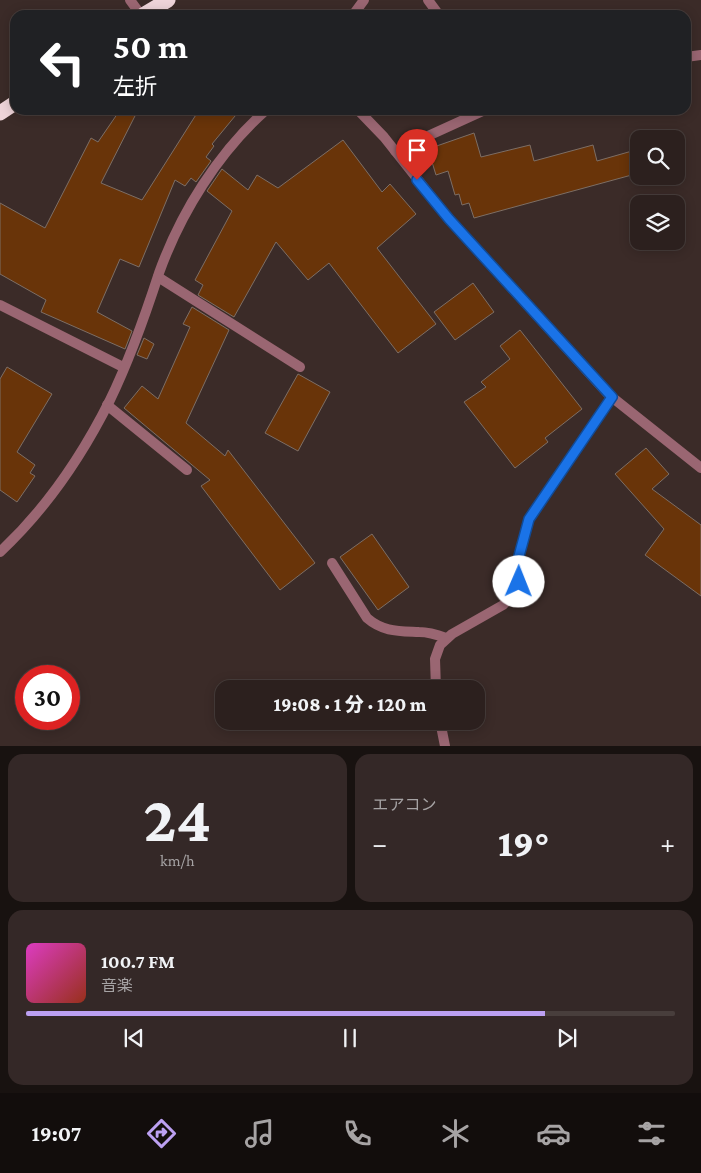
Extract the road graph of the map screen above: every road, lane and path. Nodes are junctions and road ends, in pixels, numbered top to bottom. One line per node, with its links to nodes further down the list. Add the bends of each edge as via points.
1 (130, 0): 3 (street)
2 (168, 0): 4 (highway)
3 (138, 10)
4 (151, 10)
5 (262, 115): 9 (street, via 208,175 181,224)
6 (363, 115): 8 (street)
7 (474, 115): 8 (street)
8 (395, 151): 13 (street, via 449,219)
9 (158, 277): 11 (street); 12 (street)
10 (0, 305): 12 (street)
11 (300, 367)
12 (123, 368): 14 (street)
13 (612, 397): 15 (street); 19 (street, via 529,519 519,556 519,582 512,596 503,605)
14 (107, 405): 16 (street); 17 (street, via 62,483)
15 (701, 468)
16 (187, 470)
17 (0, 552)
18 (332, 563): 19 (street, via 374,624 387,630)
19 (446, 638): 20 (street, via 440,644 436,659)
20 (436, 680)
21 (442, 730): 22 (street)
22 (445, 746)

